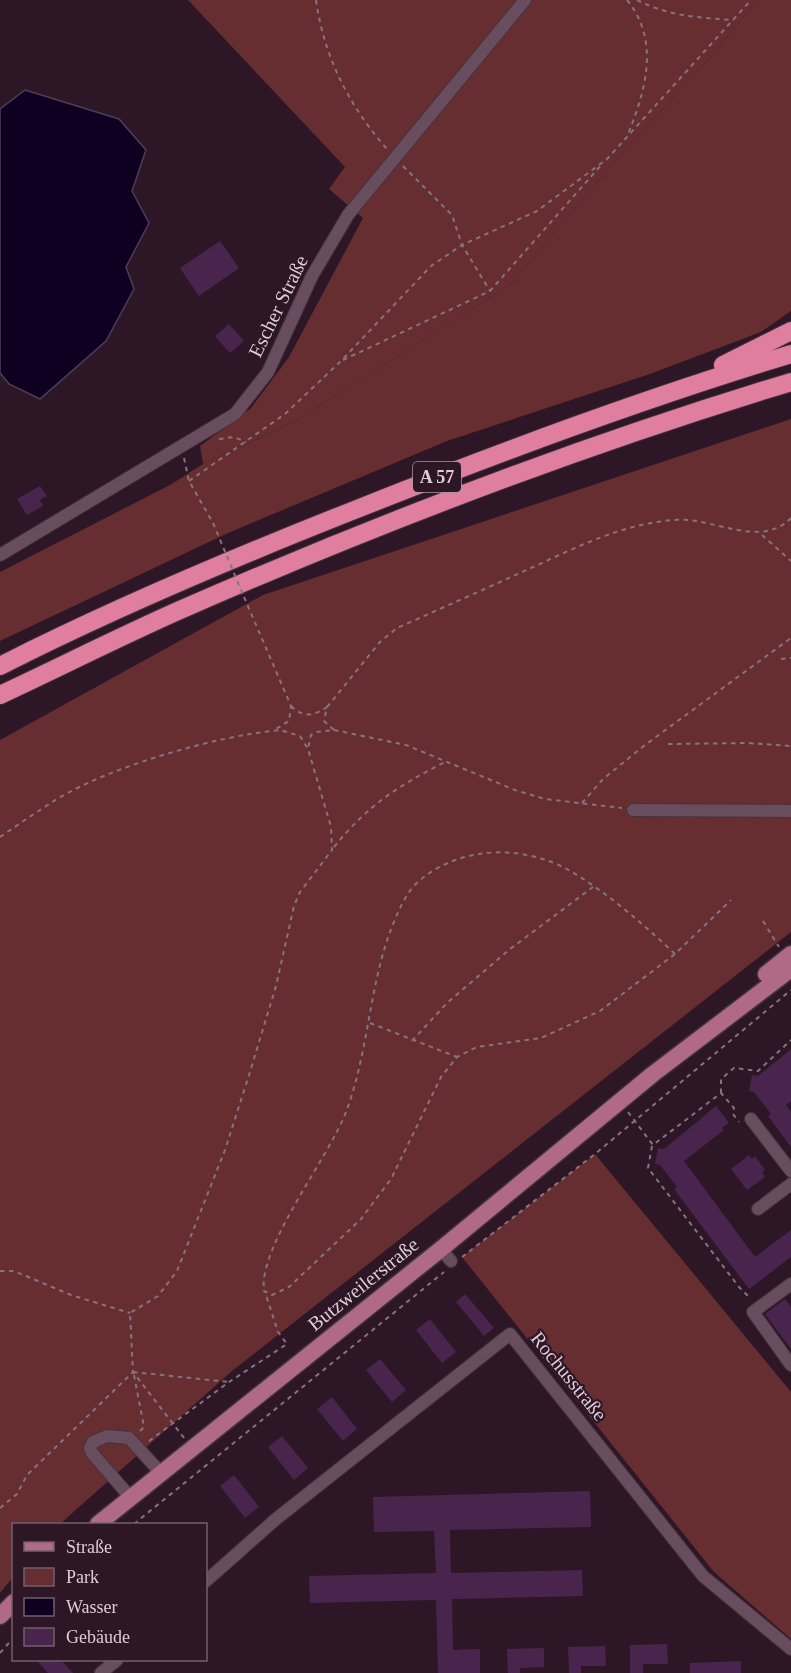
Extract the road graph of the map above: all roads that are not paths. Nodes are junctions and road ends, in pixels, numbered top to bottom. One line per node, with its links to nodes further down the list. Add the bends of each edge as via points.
1 (525, 0): 8 (street, Escher Straße, via 348,215 312,276 268,372 235,414)
2 (791, 331): 5 (highway)
3 (791, 354): 5 (highway, A 57)
4 (791, 382): 6 (highway, A 57)
5 (670, 390): 9 (highway, A 57, via 302,531)
6 (752, 394): 7 (highway); 10 (highway, A 57, via 567,457 311,554 178,611)
7 (791, 394)
8 (0, 555)
9 (0, 666)
10 (0, 695)
11 (633, 810): 12 (street)
12 (791, 811)
13 (789, 960): 20 (main road, Butzweilerstraße, via 619,1102 449,1260)
14 (745, 1121): 15 (street)
15 (791, 1171)
16 (791, 1184): 17 (street)
17 (758, 1209)
18 (791, 1284): 19 (street, via 753,1312)
19 (791, 1365)
20 (161, 1473): 21 (main road, Butzweilerstraße); 21 (street, via 136,1444 118,1435 98,1438 90,1448)
21 (131, 1497): 22 (main road, Butzweilerstraße)
22 (99, 1523)
23 (207, 1580): 26 (street, Rochusstraße, via 276,1519 510,1334 703,1576)
24 (12, 1604): 25 (main road)
25 (0, 1616)
26 (791, 1649)
27 (115, 1661): 28 (street)
28 (101, 1673)

